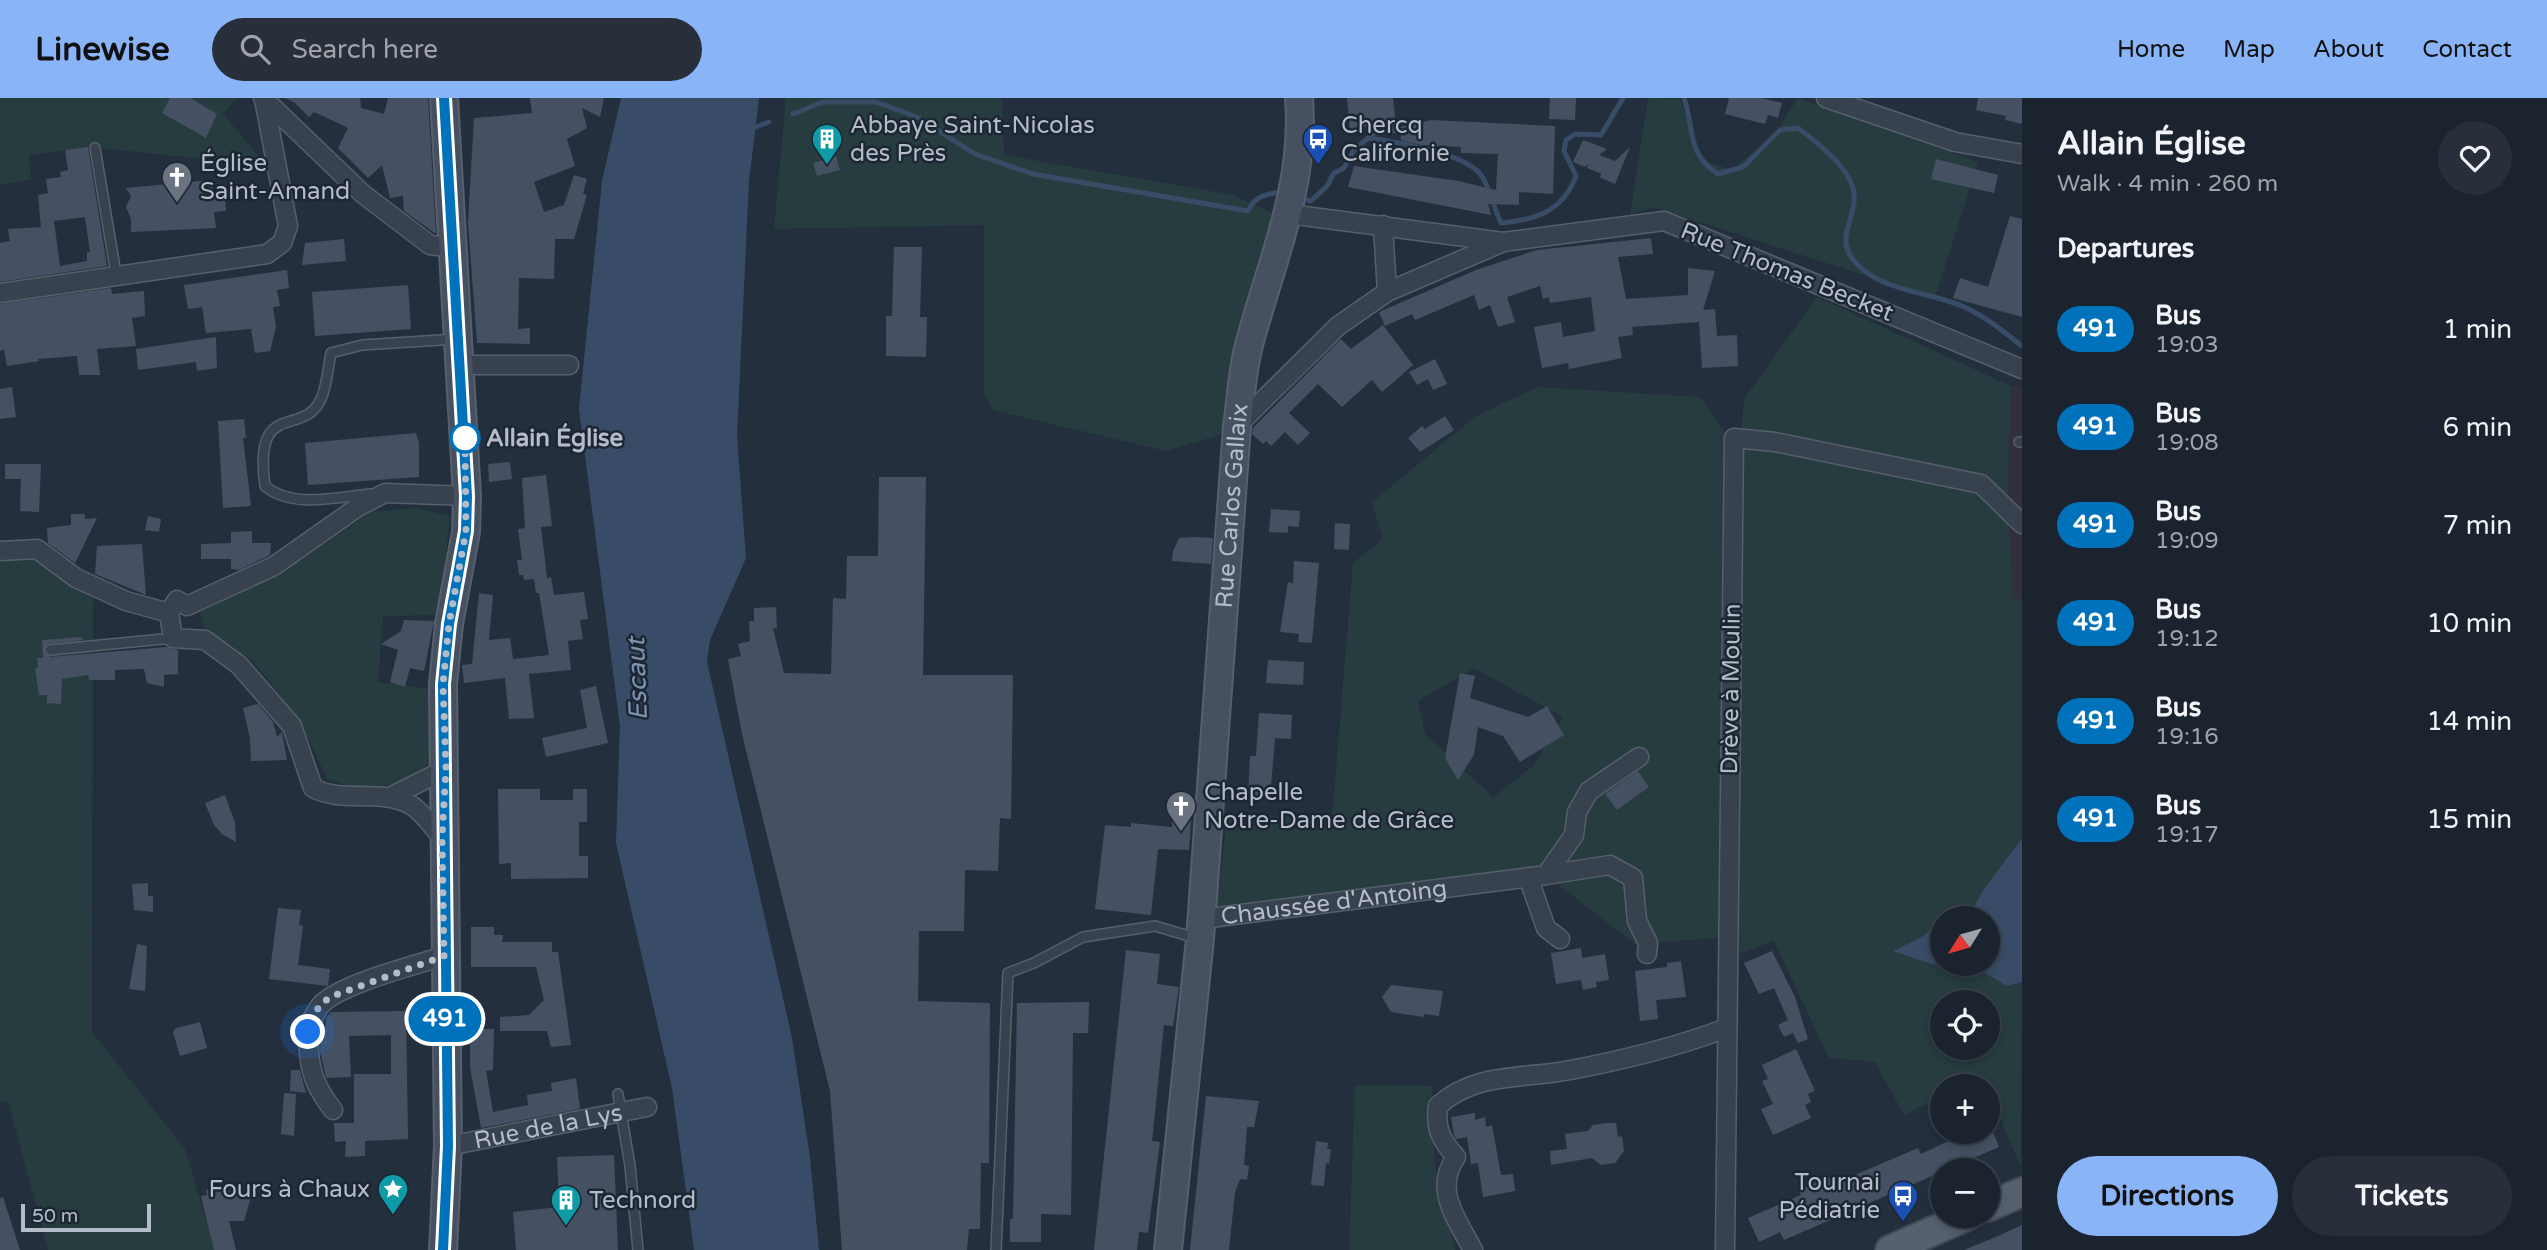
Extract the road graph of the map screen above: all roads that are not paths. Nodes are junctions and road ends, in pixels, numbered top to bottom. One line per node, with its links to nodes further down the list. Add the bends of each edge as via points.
1 (444, 98): 10 (main road, Rue de la Lys)
2 (1299, 98): 7 (main road, Rue Carlos Gallaix, via 1303,137)
3 (1826, 98): 6 (street, via 1955,142)
4 (264, 99): 10 (street, via 363,194 430,245); 11 (street, via 288,226 282,243 267,254)
5 (94, 148): 11 (lane)
6 (2022, 154)
7 (1289, 214): 8 (street, Rue Thomas Becket); 17 (main road, Rue Carlos Gallaix, via 1248,348)
8 (1383, 225): 9 (street, Rue Thomas Becket); 12 (street)
9 (1503, 242): 12 (street, Rue Thomas Becket); 16 (street, Rue Thomas Becket, via 1664,221)
10 (455, 248): 14 (main road, Rue de la Lys)
11 (116, 274): 13 (street)
12 (1387, 292): 17 (street, Rue Thomas Becket, via 1338,326)
13 (0, 293)
14 (459, 352): 15 (street); 18 (lane, via 362,345 331,353 320,402 306,415 281,422 268,436 261,459 265,486 276,496 297,499); 19 (main road, Rue de la Lys)
15 (569, 365)
16 (2022, 369)
17 (1237, 426): 31 (main road, Rue Carlos Gallaix)
18 (385, 493): 19 (street); 22 (street, via 274,566 187,606 177,600)
19 (467, 496): 26 (main road, Rue de la Lys, via 443,684)
20 (2022, 524): 35 (street, Drève à Moulin, via 1981,484 1734,438)
21 (0, 551): 22 (street, via 37,549 76,578 126,601)
22 (169, 613): 23 (street)
23 (173, 638): 24 (lane); 27 (street, via 205,640 239,665 292,726 313,788 330,797)
24 (50, 650)
25 (1639, 757): 29 (street, via 1589,791 1577,812 1574,835)
26 (446, 769): 27 (street); 28 (main road, Rue de la Lys)
27 (390, 797): 28 (street, via 413,806)
28 (442, 837): 34 (main road, Rue de la Lys)
29 (1546, 875): 30 (street, Chaussée d'Antoing); 33 (street, Chaussée d'Antoing, via 1610,864 1633,878 1637,922 1648,943)
30 (1528, 877): 31 (street, Chaussée d'Antoing); 32 (street, via 1546,928)
31 (1201, 929): 46 (lane, via 1155,926 1083,937 1008,973); 47 (main road, Chaussée d'Antoing)
32 (1560, 939)
33 (1647, 954)
34 (444, 956): 38 (street, via 356,985 319,1006 308,1032 310,1063 315,1086); 40 (main road, Rue de la Lys)
35 (1727, 1028): 48 (street, via 1662,1049 1565,1071 1473,1083 1454,1091 1438,1106 1436,1124 1456,1157 1447,1171 1446,1196); 49 (street, Drève à Moulin)
36 (618, 1094): 39 (lane)
37 (647, 1107): 39 (street, Rue de la Lys)
38 (333, 1110)
39 (621, 1112): 40 (street, Rue de la Lys); 45 (lane)
40 (448, 1146): 44 (main road, Rue de la Lys)
41 (2022, 1192): 42 (main road)
42 (2000, 1202)
43 (1940, 1228): 50 (main road)
44 (443, 1250)
45 (638, 1250)
46 (996, 1250)
47 (1168, 1250)
48 (1473, 1250)
49 (1725, 1250)
50 (1890, 1250)

